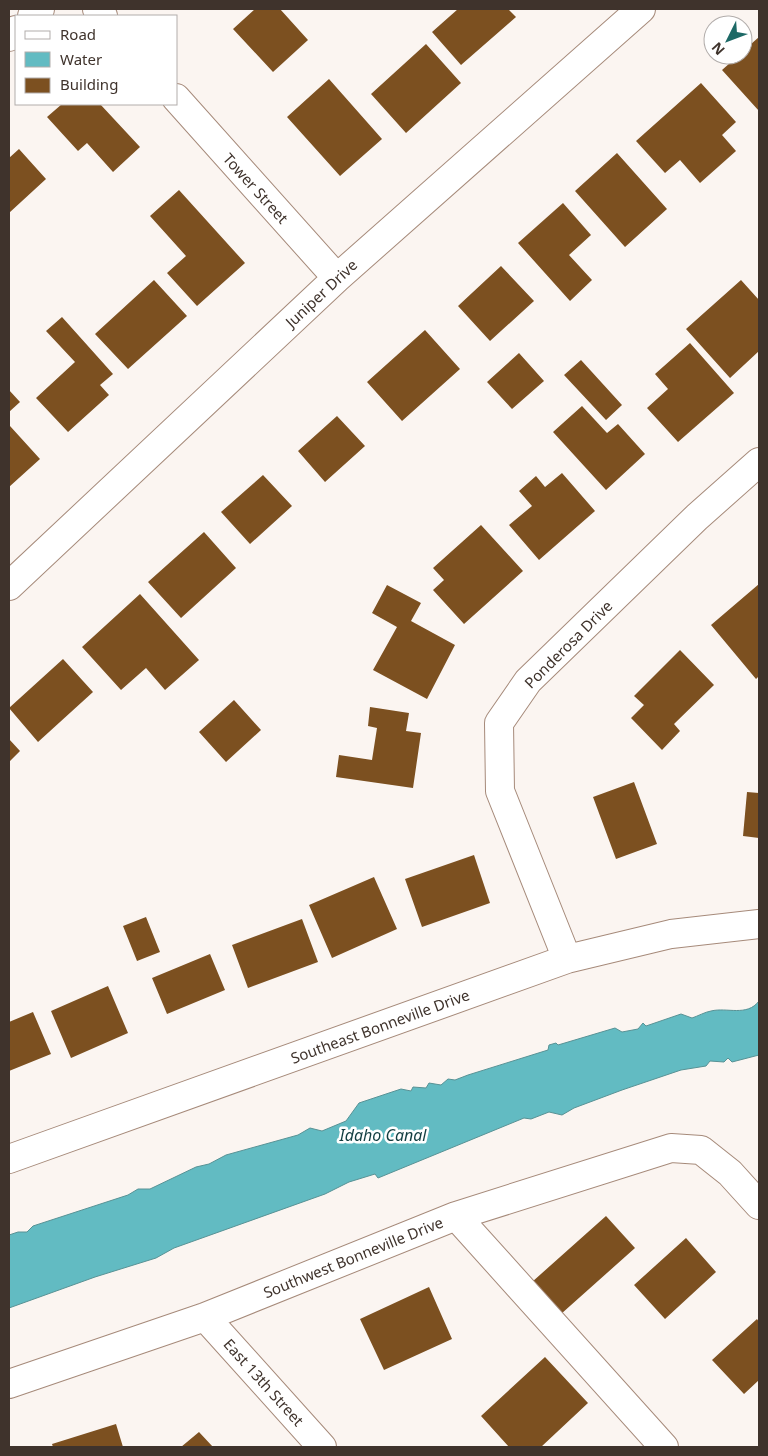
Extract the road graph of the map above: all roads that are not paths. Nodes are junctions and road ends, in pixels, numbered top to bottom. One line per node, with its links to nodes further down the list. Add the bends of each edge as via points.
1 (641, 9): 3 (street, Juniper Drive)
2 (178, 100): 3 (street, Tower Street)
3 (337, 278): 5 (street, Juniper Drive)
4 (759, 462): 7 (street, Ponderosa Drive, via 697,517 528,681 499,723 500,790)
5 (9, 586)
6 (759, 924): 7 (street, Southeast Bonneville Drive, via 671,934)
7 (567, 959): 8 (street, Southeast Bonneville Drive)
8 (9, 1159)
9 (759, 1205): 10 (street, Southwest Bonneville Drive, via 730,1173 700,1150 670,1148)
10 (456, 1216): 11 (street, Southwest Bonneville Drive); 14 (street)
11 (205, 1317): 12 (street, Southwest Bonneville Drive); 13 (street, East 13th Street)
12 (9, 1384)
13 (322, 1447)
14 (664, 1447)

